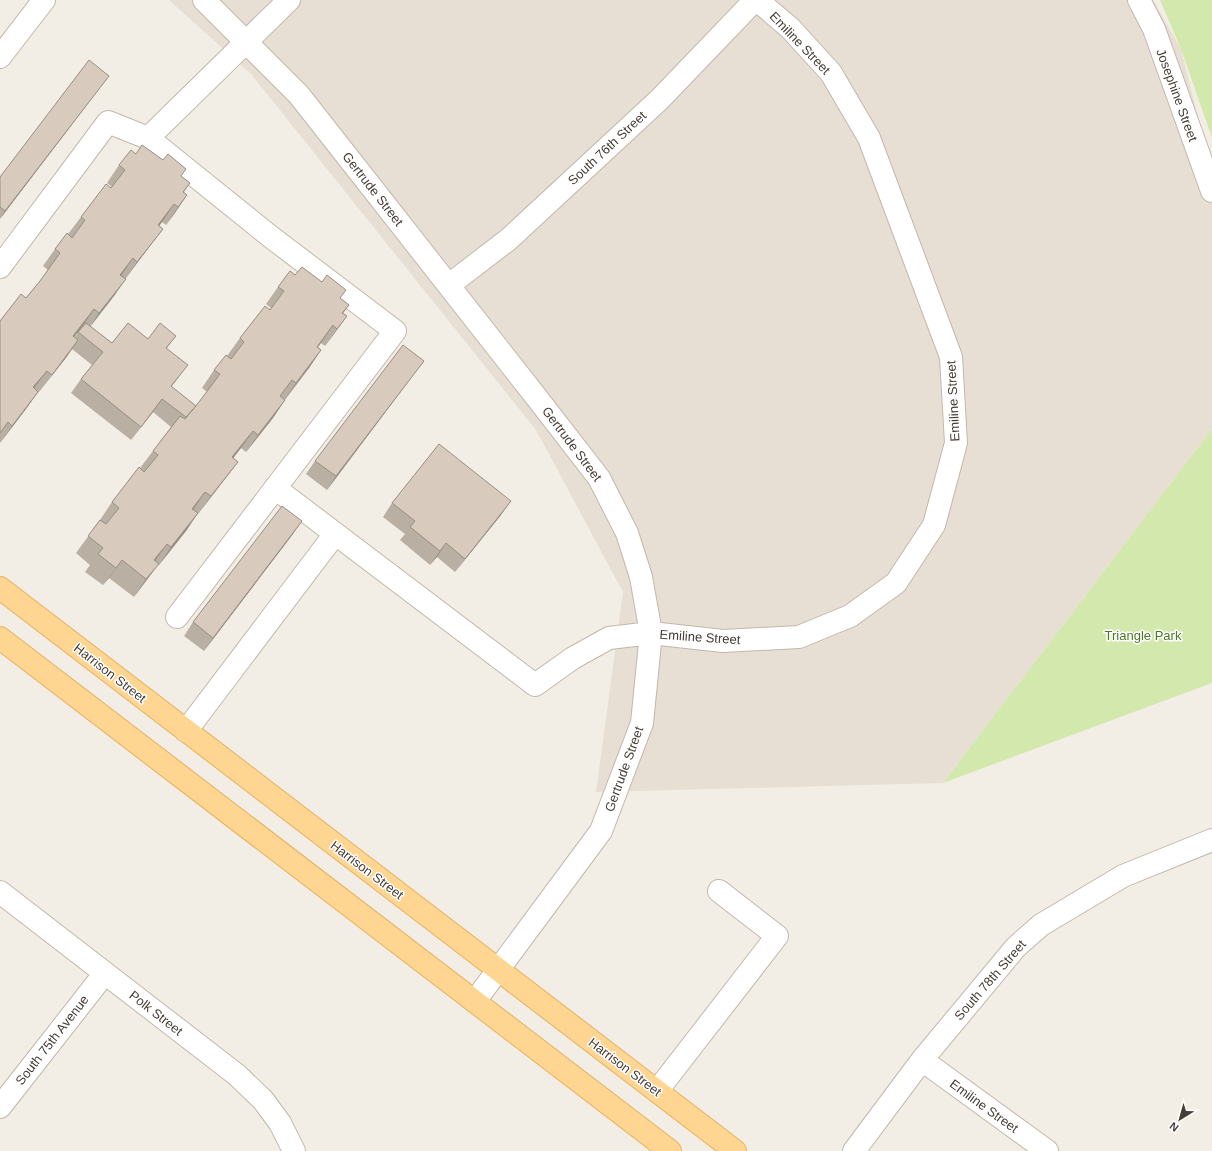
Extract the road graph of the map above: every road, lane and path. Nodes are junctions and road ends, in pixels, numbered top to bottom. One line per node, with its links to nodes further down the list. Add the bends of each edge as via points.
1 (44, 0): 7 (street)
2 (204, 0): 6 (street, Gertrude Street)
3 (290, 0): 6 (street)
4 (756, 0): 11 (street, South 76th Street, via 660,99 510,239); 16 (street, Emiline Street, via 790,28 831,73 869,138 951,358 956,443 934,525 896,583 850,616 799,637 723,641)
5 (1139, 0): 9 (street, Josephine Street, via 1154,29)
6 (247, 42): 8 (street); 11 (street, Gertrude Street, via 299,95)
7 (0, 57)
8 (148, 138): 10 (street, via 108,122); 12 (street, via 271,237 395,331)
9 (1212, 191)
10 (0, 267)
11 (449, 285): 16 (street, Gertrude Street, via 599,478 627,533 640,577)
12 (275, 488): 13 (street); 15 (street)
13 (335, 534): 16 (street, Emiline Street, via 534,685 573,658 609,638); 18 (street)
14 (0, 588): 18 (main road, Harrison Street)
15 (177, 617)
16 (651, 634): 22 (street, Gertrude Street, via 642,723 601,831)
17 (0, 638): 24 (main road)
18 (186, 731): 22 (main road, Harrison Street)
19 (1212, 840): 25 (street, South 78th Street, via 1123,876 1041,926 1016,947)
20 (719, 891): 26 (street, via 777,936)
21 (0, 892): 23 (street, Polk Street)
22 (498, 970): 24 (street, Gertrude Street); 26 (main road, Harrison Street)
23 (105, 973): 27 (street, South 75th Avenue); 28 (street, Polk Street, via 248,1085 280,1123)
24 (475, 1001): 29 (main road)
25 (922, 1060): 31 (street, South 78th Street); 32 (street, Emiline Street)
26 (657, 1091): 30 (main road, Harrison Street)
27 (0, 1107)
28 (294, 1151)
29 (670, 1151)
30 (735, 1151)
31 (854, 1151)
32 (1047, 1151)

